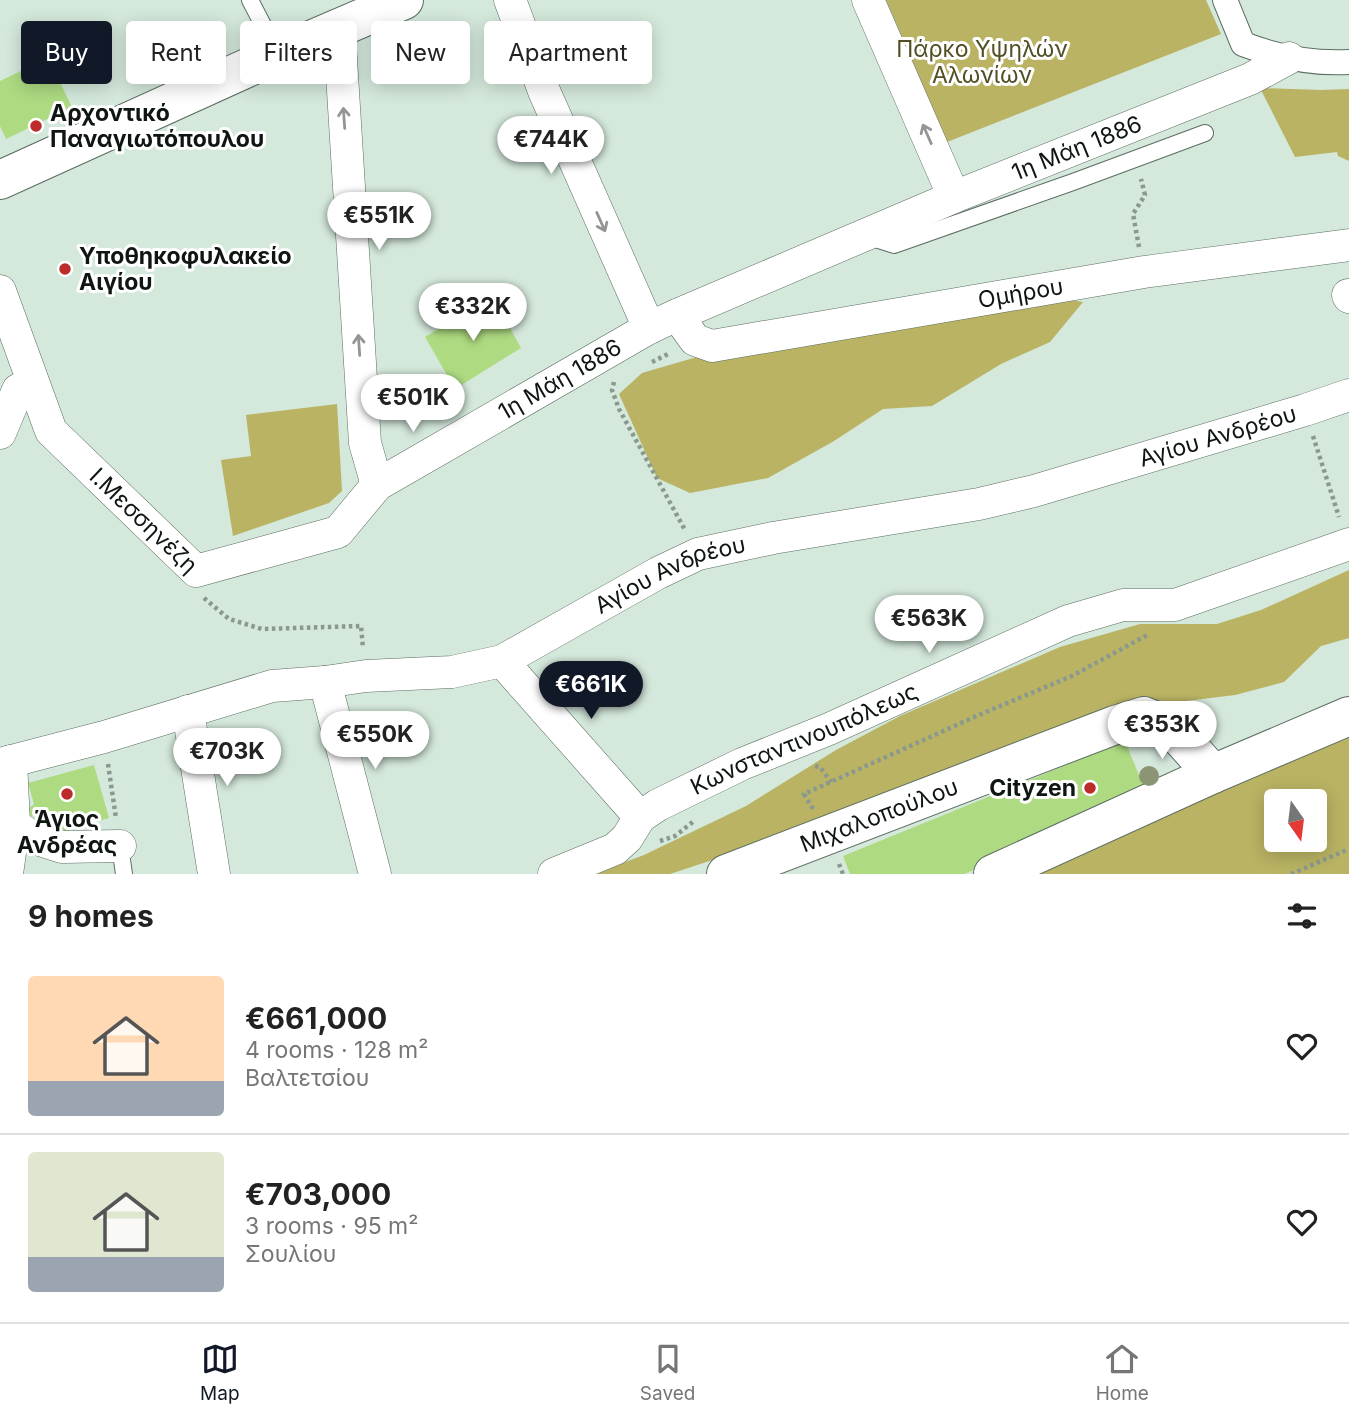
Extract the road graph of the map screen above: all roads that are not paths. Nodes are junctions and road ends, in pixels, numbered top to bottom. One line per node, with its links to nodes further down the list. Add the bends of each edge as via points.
1 (250, 0): 7 (lane)
2 (404, 0): 6 (street)
3 (510, 0): 18 (street, one-way to 18, via 544,92)
4 (868, 0): 13 (street, one-way to 4)
5 (1225, 0): 8 (street, via 1244,44)
6 (350, 15): 22 (street, one-way to 6, via 365,443)
7 (261, 21)
8 (1274, 54): 9 (street); 13 (street, 1η Μάη 1886, via 1250,79)
9 (1349, 62)
10 (240, 71): 12 (street)
11 (1205, 133): 14 (lane, 1η Μάη 1886, via 894,245)
12 (0, 180)
13 (954, 197): 14 (street, 1η Μάη 1886)
14 (863, 235): 17 (street, 1η Μάη 1886)
15 (1349, 245): 17 (street, Ομήρου, via 1144,272 712,345 695,340)
16 (0, 291): 19 (street, Ι.Μεσσηνέζη)
17 (677, 315): 18 (street, 1η Μάη 1886)
18 (649, 328): 22 (street, 1η Μάη 1886)
19 (33, 383): 21 (street, via 18,390); 24 (street, Ι.Μεσσηνέζη, via 51,431)
20 (1349, 395): 25 (street, Αγίου Ανδρέου, via 1034,491 698,554)
21 (0, 433)
22 (377, 485): 24 (street, 1η Μάη 1886, via 338,532)
23 (1348, 545): 31 (street, Κωνσταντινουπόλεως, via 1175,604 1122,605 1068,621 742,764)
24 (196, 571)
25 (502, 661): 26 (street, Αγίου Ανδρέου, via 452,672); 31 (street)
26 (325, 682): 27 (street, Αγίου Ανδρέου, via 272,686); 36 (street)
27 (188, 711): 29 (street, Αγίου Ανδρέου); 35 (street)
28 (1349, 716): 30 (street)
29 (5, 763): 32 (street)
30 (1213, 774): 38 (street, Μιχαλοπούλου, via 1171,727 1144,716); 39 (street)
31 (640, 817): 37 (street, Κωνσταντινουπόλεως, via 615,849)
32 (14, 824): 33 (street, via 32,837); 34 (street)
33 (122, 860)
34 (5, 871)
35 (214, 874)
36 (375, 874)
37 (554, 874)
38 (726, 874)
39 (993, 874)

